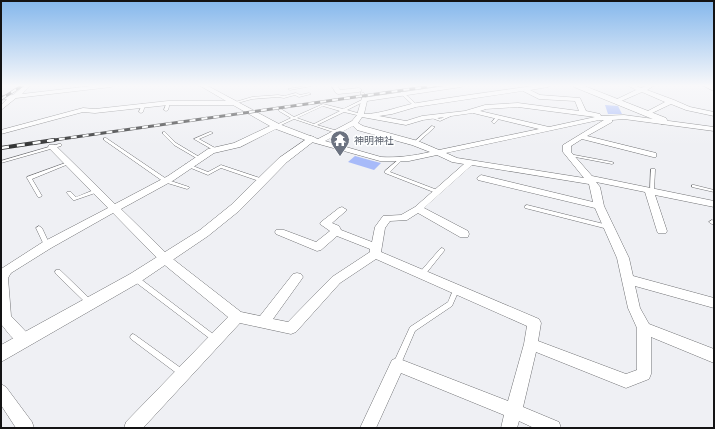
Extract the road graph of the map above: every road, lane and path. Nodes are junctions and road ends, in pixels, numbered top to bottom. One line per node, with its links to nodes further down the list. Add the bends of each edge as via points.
1 (157, 105): 36 (street, via 83,110)
2 (167, 105): 18 (lane)
3 (238, 105): 32 (street)
4 (323, 105): 28 (lane)
5 (323, 105): 20 (lane)
6 (351, 105): 20 (lane)
7 (362, 105): 26 (street)
8 (415, 105): 26 (street, via 390,113)
9 (482, 105): 17 (street)
10 (511, 105): 17 (street)
11 (511, 105): 23 (street)
12 (531, 105): 23 (street)
13 (580, 105): 24 (street)
14 (627, 105): 22 (street)
15 (664, 105): 22 (street)
16 (681, 105): 25 (street)
17 (485, 107): 21 (street)
18 (166, 110)
19 (280, 110): 28 (lane)
20 (344, 111): 26 (lane); 31 (lane)
21 (472, 111): 23 (street, via 496,120); 26 (street, via 416,119 406,123)
22 (648, 113): 29 (street)
23 (524, 114): 24 (street); 34 (street)
24 (583, 114): 27 (street)
25 (714, 114)
26 (362, 116): 30 (street)
27 (614, 117): 29 (street); 34 (street); 40 (street)
28 (294, 118): 31 (lane); 32 (lane)
29 (664, 122): 35 (street)
30 (354, 123): 37 (street); 43 (street, via 360,128)
31 (314, 125): 37 (lane)
32 (276, 126): 42 (street); 45 (street, via 237,145)
33 (433, 127): 43 (lane)
34 (550, 128): 46 (street)
35 (714, 128)
36 (1, 132)
37 (337, 132): 42 (street)
38 (164, 133): 49 (lane, via 175,144)
39 (212, 134): 45 (lane, via 196,139)
40 (580, 137): 47 (street, via 567,145 567,152); 48 (street)
41 (105, 139): 60 (lane)
42 (315, 140): 50 (street, via 380,159); 58 (street, via 283,160)
43 (415, 143): 46 (street)
44 (56, 146): 51 (lane); 52 (street)
45 (216, 150): 49 (street)
46 (437, 153): 50 (street); 53 (street)
47 (570, 155): 54 (lane); 59 (street)
48 (653, 155)
49 (199, 158): 55 (street)
50 (400, 160): 66 (lane, via 387,172)
51 (1, 162)
52 (69, 163): 63 (street); 68 (lane, via 30,178)
53 (470, 163): 59 (street); 66 (street)
54 (612, 163)
55 (187, 165): 58 (lane, via 208,174 221,166); 60 (street)
56 (653, 170): 64 (lane)
57 (481, 178): 70 (street)
58 (261, 180): 84 (street, via 235,208)
59 (591, 180): 64 (street); 70 (street, via 596,187)
60 (166, 181): 62 (lane); 71 (street)
61 (694, 186): 65 (lane)
62 (187, 188)
63 (96, 191): 67 (lane, via 75,199); 71 (street)
64 (651, 191): 69 (street); 77 (street)
65 (714, 191)
66 (438, 192): 73 (street)
67 (69, 193)
68 (40, 196)
69 (714, 204)
70 (599, 206): 75 (street)
71 (114, 207): 81 (street); 84 (street)
72 (527, 207): 75 (lane)
73 (418, 209): 80 (street); 83 (street, via 403,218 387,218 380,227)
74 (342, 210): 79 (street, via 325,224 335,228)
75 (608, 227): 89 (street, via 623,258)
76 (39, 228): 81 (lane)
77 (662, 231)
78 (280, 232): 79 (street, via 316,247)
79 (336, 232): 83 (street)
80 (464, 234)
81 (47, 244): 98 (street, via 8,270 2,277 5,319)
82 (442, 250): 86 (lane)
83 (375, 251): 86 (street); 94 (street, via 336,280 291,328)
84 (166, 259): 88 (street); 93 (street)
85 (58, 272): 91 (lane)
86 (422, 274): 90 (street)
87 (297, 277): 94 (street)
88 (135, 278): 91 (street); 97 (lane)
89 (628, 279): 92 (street); 95 (street, via 634,308)
90 (456, 290): 99 (street, via 534,323); 102 (lane, via 450,304 412,329)
91 (90, 303): 98 (street)
92 (714, 303)
93 (236, 317): 94 (street); 97 (street)
94 (263, 322)
95 (644, 328): 99 (street, via 644,374 626,380); 101 (street)
96 (133, 337): 103 (lane)
97 (215, 339): 103 (street)
98 (25, 340): 100 (street)
99 (531, 344): 105 (street)
100 (1, 354)
101 (714, 356)
102 (397, 365): 105 (street); 108 (street)
103 (183, 373): 107 (street)
104 (1, 392): 106 (street)
105 (514, 411): 109 (street); 110 (street)
106 (20, 426)
107 (132, 428)
108 (368, 428)
109 (509, 428)
110 (553, 428)

